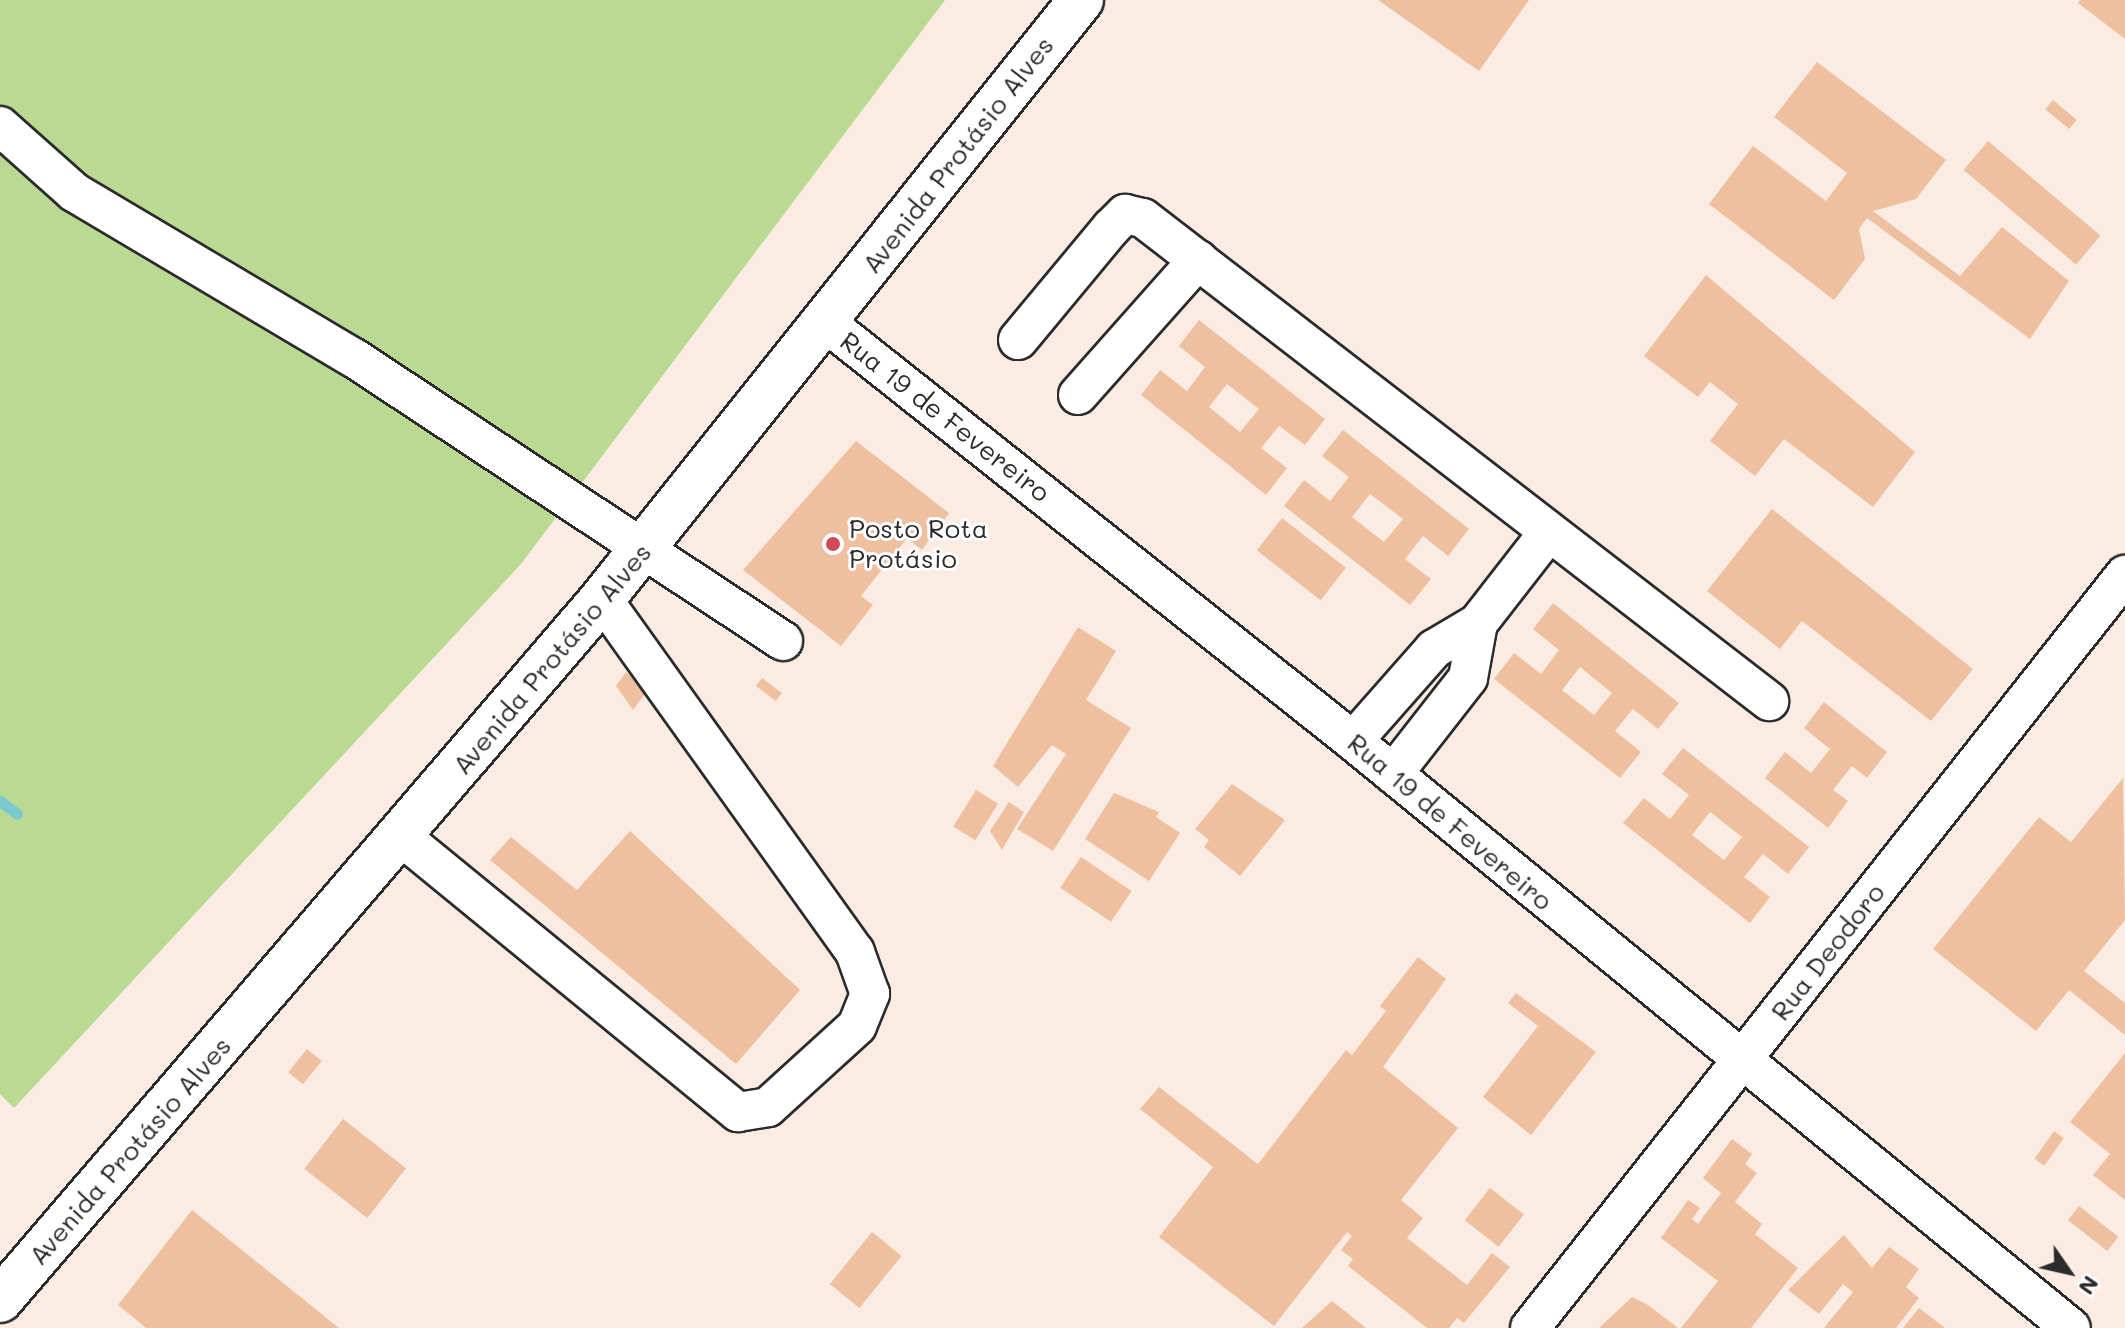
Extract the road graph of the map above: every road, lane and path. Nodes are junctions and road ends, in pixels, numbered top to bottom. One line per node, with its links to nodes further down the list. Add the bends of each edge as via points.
1 (1081, 0): 4 (main road, Avenida Protásio Alves)
2 (0, 126): 8 (street, via 74,192 354,358)
3 (1198, 260): 5 (street, via 1143,218 1125,214); 6 (street); 7 (street)
4 (825, 322): 8 (main road, Avenida Protásio Alves); 14 (street, Rua 19 de Fevereiro)
5 (1018, 340)
6 (1078, 395)
7 (1548, 533): 11 (street); 13 (street)
8 (642, 551): 10 (main road, Avenida Protásio Alves); 12 (street)
9 (2125, 575): 17 (street, Rua Deodoro)
10 (602, 599): 16 (main road, Avenida Protásio Alves); 16 (street, via 855,952 870,994 857,1026 768,1107 738,1112)
11 (1478, 623): 14 (street, via 1434,649); 15 (street, via 1468,678)
12 (783, 641)
13 (1769, 701)
14 (1353, 741): 15 (street, Rua 19 de Fevereiro)
15 (1393, 774): 17 (street, Rua 19 de Fevereiro)
16 (403, 838): 18 (main road, Avenida Protásio Alves)
17 (1740, 1063): 19 (street, Rua Deodoro); 20 (street, Rua 19 de Fevereiro)
18 (0, 1300)
19 (1530, 1328)
20 (2071, 1328)

